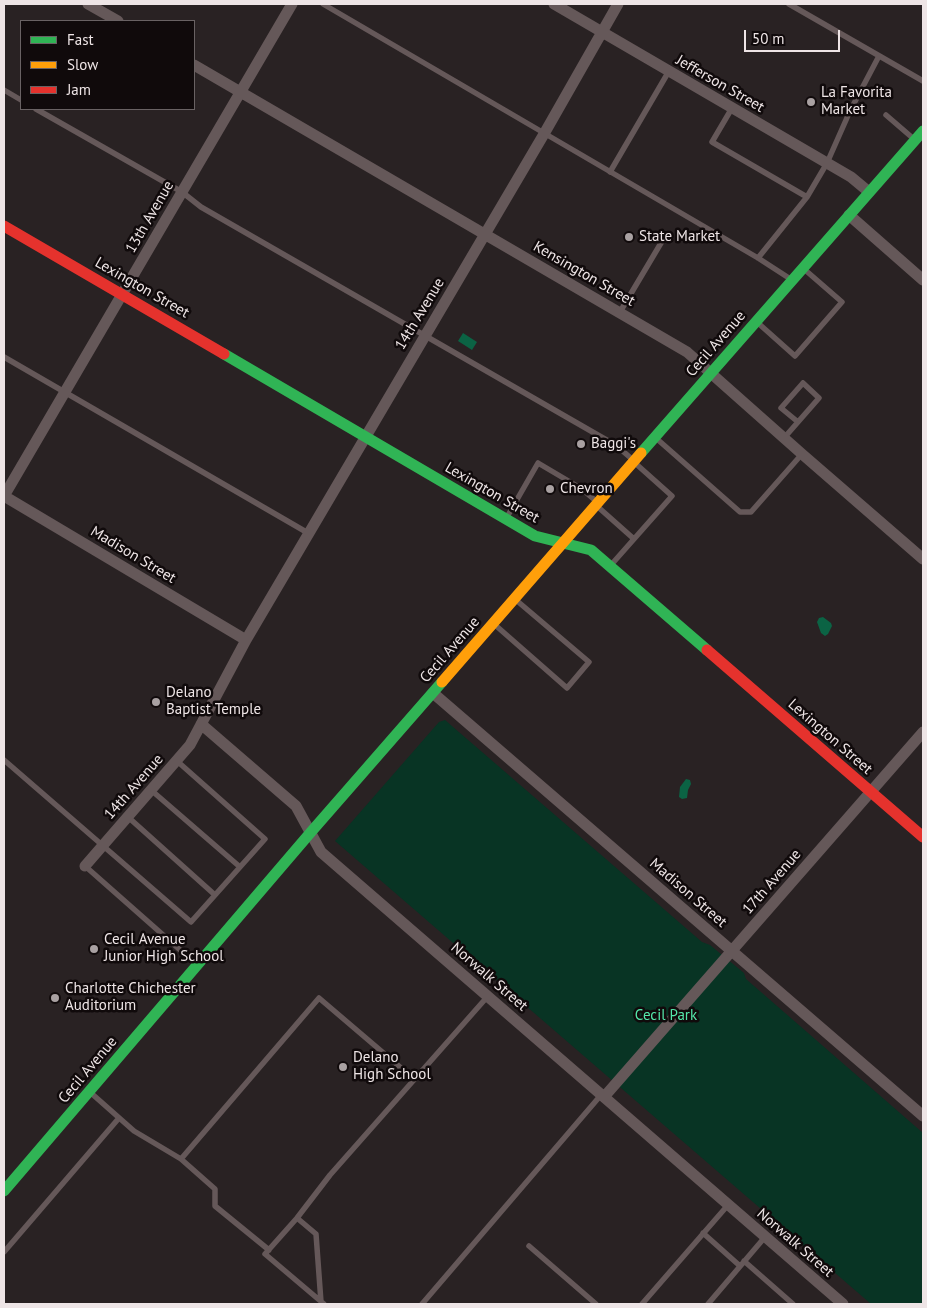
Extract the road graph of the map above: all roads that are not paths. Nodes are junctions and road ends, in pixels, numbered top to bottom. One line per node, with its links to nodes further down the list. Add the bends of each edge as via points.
1 (88, 4): 7 (street)
2 (292, 4): 14 (street, 13th Avenue)
3 (323, 4): 20 (lane)
4 (554, 4): 8 (street, Jefferson Street)
5 (618, 4): 8 (street, 14th Avenue)
6 (789, 4): 9 (lane)
7 (116, 20)
8 (602, 32): 11 (street, Jefferson Street); 20 (street, 14th Avenue)
9 (879, 56): 12 (lane); 22 (lane)
10 (195, 66): 14 (street, Kensington Street)
11 (669, 71): 16 (street, Jefferson Street); 23 (lane)
12 (923, 81)
13 (4, 90): 15 (lane)
14 (240, 92): 24 (street, 13th Avenue); 29 (street, Kensington Street)
15 (20, 99)
16 (732, 108): 22 (street, Jefferson Street); 26 (lane, via 712,142)
17 (38, 110): 24 (lane)
18 (886, 115): 21 (lane)
19 (923, 131): 21 (main road, Cecil Avenue)
20 (544, 134): 23 (lane); 29 (street, 14th Avenue)
21 (915, 140): 25 (main road, Cecil Avenue)
22 (827, 164): 25 (street, Jefferson Street); 26 (lane)
23 (610, 172): 31 (lane)
24 (182, 192): 35 (street, 13th Avenue); 38 (lane, via 201,207)
25 (869, 192): 27 (main road, Cecil Avenue)
26 (808, 197): 31 (lane)
27 (849, 215): 32 (main road, Cecil Avenue); 34 (street)
28 (4, 226): 35 (main road, Lexington Street)
29 (485, 234): 36 (street, Kensington Street); 38 (street, 14th Avenue)
30 (661, 243): 36 (lane)
31 (758, 258): 33 (lane)
32 (803, 268): 33 (main road, Cecil Avenue); 37 (lane, via 842,302 813,336 795,356)
33 (792, 280): 37 (main road, Cecil Avenue)
34 (923, 280)
35 (122, 294): 41 (street, 13th Avenue); 43 (main road, Lexington Street)
36 (620, 312): 40 (street, Kensington Street, via 687,352)
37 (756, 322): 40 (main road, Cecil Avenue)
38 (425, 335): 43 (street, 14th Avenue); 47 (lane, via 617,446)
39 (4, 357): 41 (lane)
40 (711, 374): 44 (main road, Cecil Avenue); 45 (street, Kensington Street)
41 (65, 392): 48 (street, 13th Avenue); 51 (lane)
42 (798, 422): 42 (lane, via 819,398 803,383 781,408); 45 (lane)
43 (365, 436): 50 (main road, Lexington Street); 51 (street, 14th Avenue)
44 (655, 438): 46 (lane, via 740,512 752,512); 47 (main road, Cecil Avenue)
45 (784, 438): 46 (street, Kensington Street)
46 (802, 454): 54 (street, Kensington Street)
47 (634, 462): 49 (main road, Cecil Avenue); 52 (lane, via 672,496)
48 (4, 496): 58 (street, Madison Street)
49 (597, 504): 50 (lane, via 582,489 538,463); 52 (lane); 53 (main road, Cecil Avenue)
50 (506, 519): 53 (main road, Lexington Street, via 535,536)
51 (308, 533): 58 (street, 14th Avenue)
52 (634, 539): 55 (lane)
53 (563, 543): 55 (main road, Lexington Street, via 591,550); 56 (main road, Cecil Avenue)
54 (923, 559)
55 (610, 566): 65 (main road, Lexington Street)
56 (515, 598): 57 (main road, Cecil Avenue); 57 (lane, via 589,662 567,688)
57 (493, 623): 59 (main road, Cecil Avenue)
58 (246, 640): 60 (street)
59 (433, 692): 67 (main road, Cecil Avenue); 73 (street, Madison Street)
60 (201, 724): 63 (street, 14th Avenue); 67 (street, Norwalk Street, via 296,806)
61 (923, 732): 65 (street, 17th Avenue)
62 (4, 760): 69 (lane)
63 (177, 761): 64 (street, 14th Avenue); 71 (lane, via 265,839)
64 (151, 790): 66 (street, 14th Avenue); 71 (lane)
65 (871, 792): 68 (main road, Lexington Street); 73 (street, 17th Avenue)
66 (128, 817): 69 (street, 14th Avenue); 72 (lane)
67 (311, 832): 74 (main road, Cecil Avenue); 75 (street, Norwalk Street, via 322,852)
68 (923, 837)
69 (103, 845): 70 (street, 14th Avenue); 72 (lane, via 191,922)
70 (85, 866): 74 (lane)
71 (240, 867): 72 (lane)
72 (215, 895)
73 (732, 951): 78 (street, 17th Avenue); 79 (street, Madison Street)
74 (197, 965): 77 (main road, Cecil Avenue)
75 (488, 996): 76 (lane); 78 (street, Norwalk Street)
76 (414, 1079): 81 (lane, via 319,998); 84 (lane)
77 (89, 1092): 80 (lane); 82 (main road, Cecil Avenue)
78 (602, 1096): 83 (street, Norwalk Street); 92 (lane)
79 (923, 1116)
80 (119, 1118): 81 (lane, via 134,1131); 89 (lane)
81 (181, 1159): 88 (lane, via 215,1189 215,1206)
82 (4, 1191)
83 (728, 1205): 85 (lane); 86 (street, Norwalk Street)
84 (297, 1218): 88 (lane); 91 (lane, via 316,1234)
85 (704, 1233): 90 (lane); 94 (lane)
86 (765, 1237): 90 (lane); 97 (street, Norwalk Street)
87 (529, 1246): 93 (lane)
88 (269, 1250): 91 (lane, via 265,1254)
89 (4, 1252)
90 (742, 1264): 95 (lane); 96 (lane)
91 (323, 1303)
92 (422, 1304)
93 (596, 1304)
94 (642, 1304)
95 (708, 1304)
96 (793, 1304)
97 (844, 1304)

